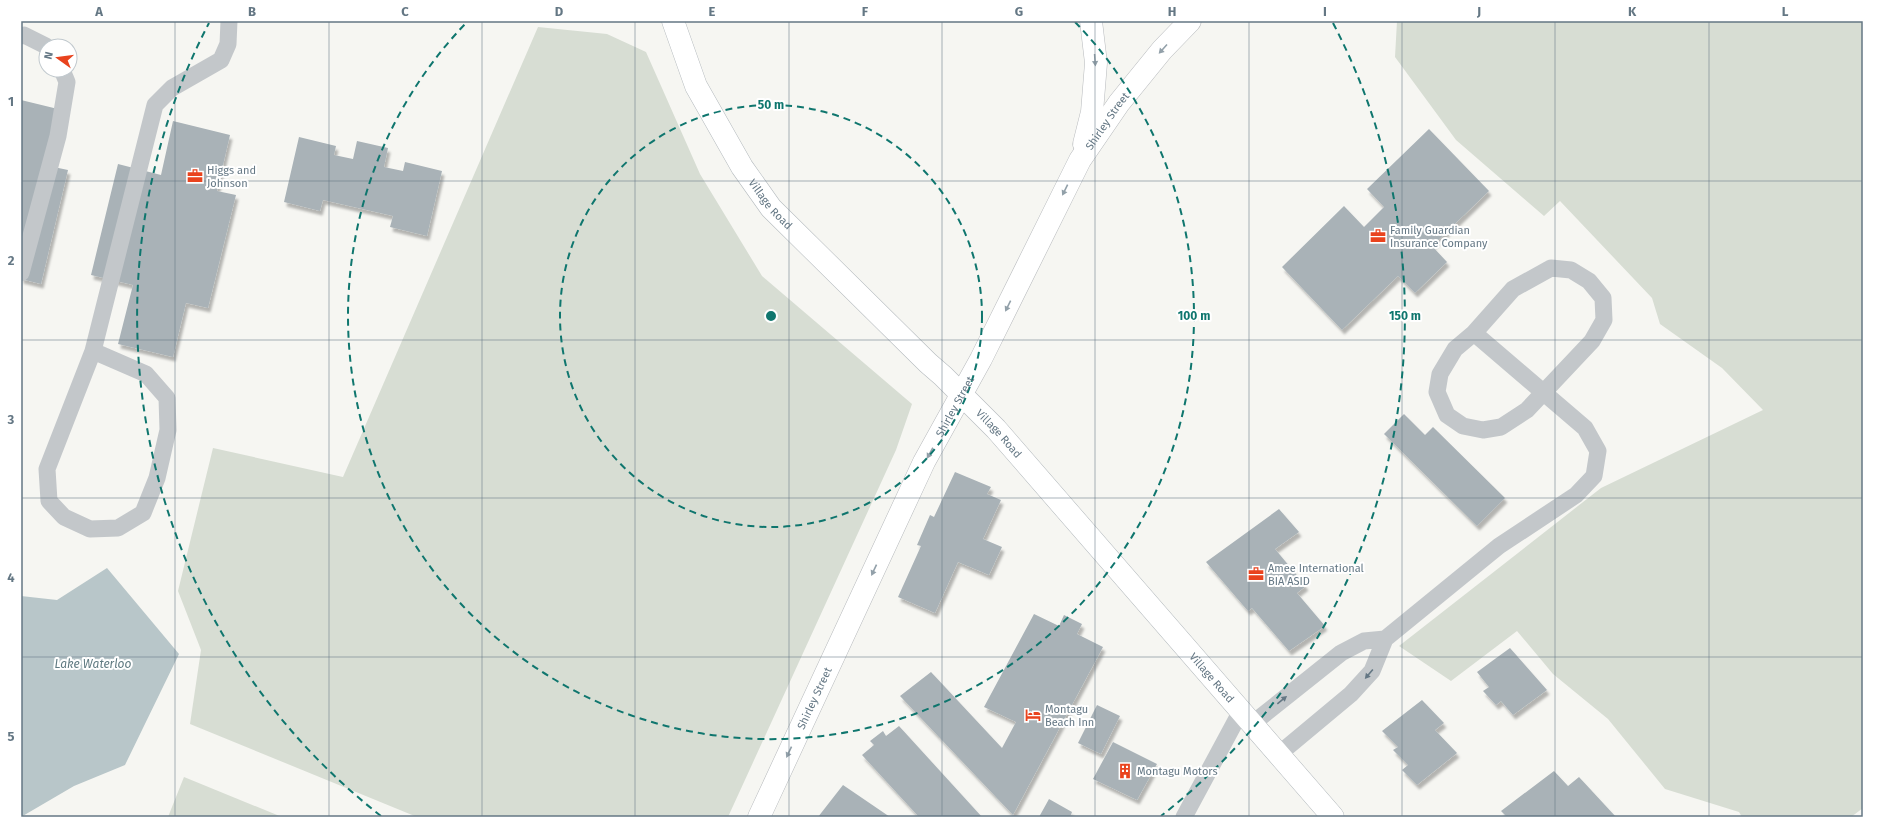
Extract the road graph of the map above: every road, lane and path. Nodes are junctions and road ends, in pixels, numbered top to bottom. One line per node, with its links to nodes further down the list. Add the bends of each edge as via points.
1 (230, 21): 11 (lane, via 228,44 222,60 172,88 155,105)
2 (673, 21): 13 (main road, Village Road, via 696,86 742,167 771,208)
3 (1091, 21): 8 (main road, one-way to 8, via 1096,64 1092,112)
4 (1190, 21): 8 (main road, Shirley Street, one-way to 8, via 1162,50 1119,103)
5 (24, 30): 6 (lane)
6 (38, 40)
7 (65, 78): 9 (lane, via 67,82 58,136)
8 (1080, 160): 13 (main road, Shirley Street, one-way to 13)
9 (21, 272)
10 (1474, 333): 12 (lane); 12 (lane, via 1455,349 1440,374 1437,392 1447,415 1463,426 1483,430 1501,427 1527,410); 12 (lane, via 1513,289 1552,268 1571,270 1589,281 1603,298 1604,320 1592,341)
11 (93, 351): 11 (lane, via 146,374 167,398 168,430 157,478 143,513 118,528 90,529 64,516 50,501 47,469)
12 (1544, 392): 14 (lane, via 1585,428 1598,451 1594,476 1576,495 1499,546)
13 (962, 395): 15 (main road, Village Road, via 996,429); 17 (main road, Shirley Street, one-way to 17, via 924,462)
14 (1385, 640): 15 (lane, one-way to 14, via 1341,653 1364,641); 16 (lane, one-way to 16, via 1372,671 1351,694)
15 (1246, 718): 16 (main road, Village Road); 18 (lane)
16 (1279, 754): 19 (main road, Village Road)
17 (759, 817)
18 (1184, 817)
19 (1333, 817)

